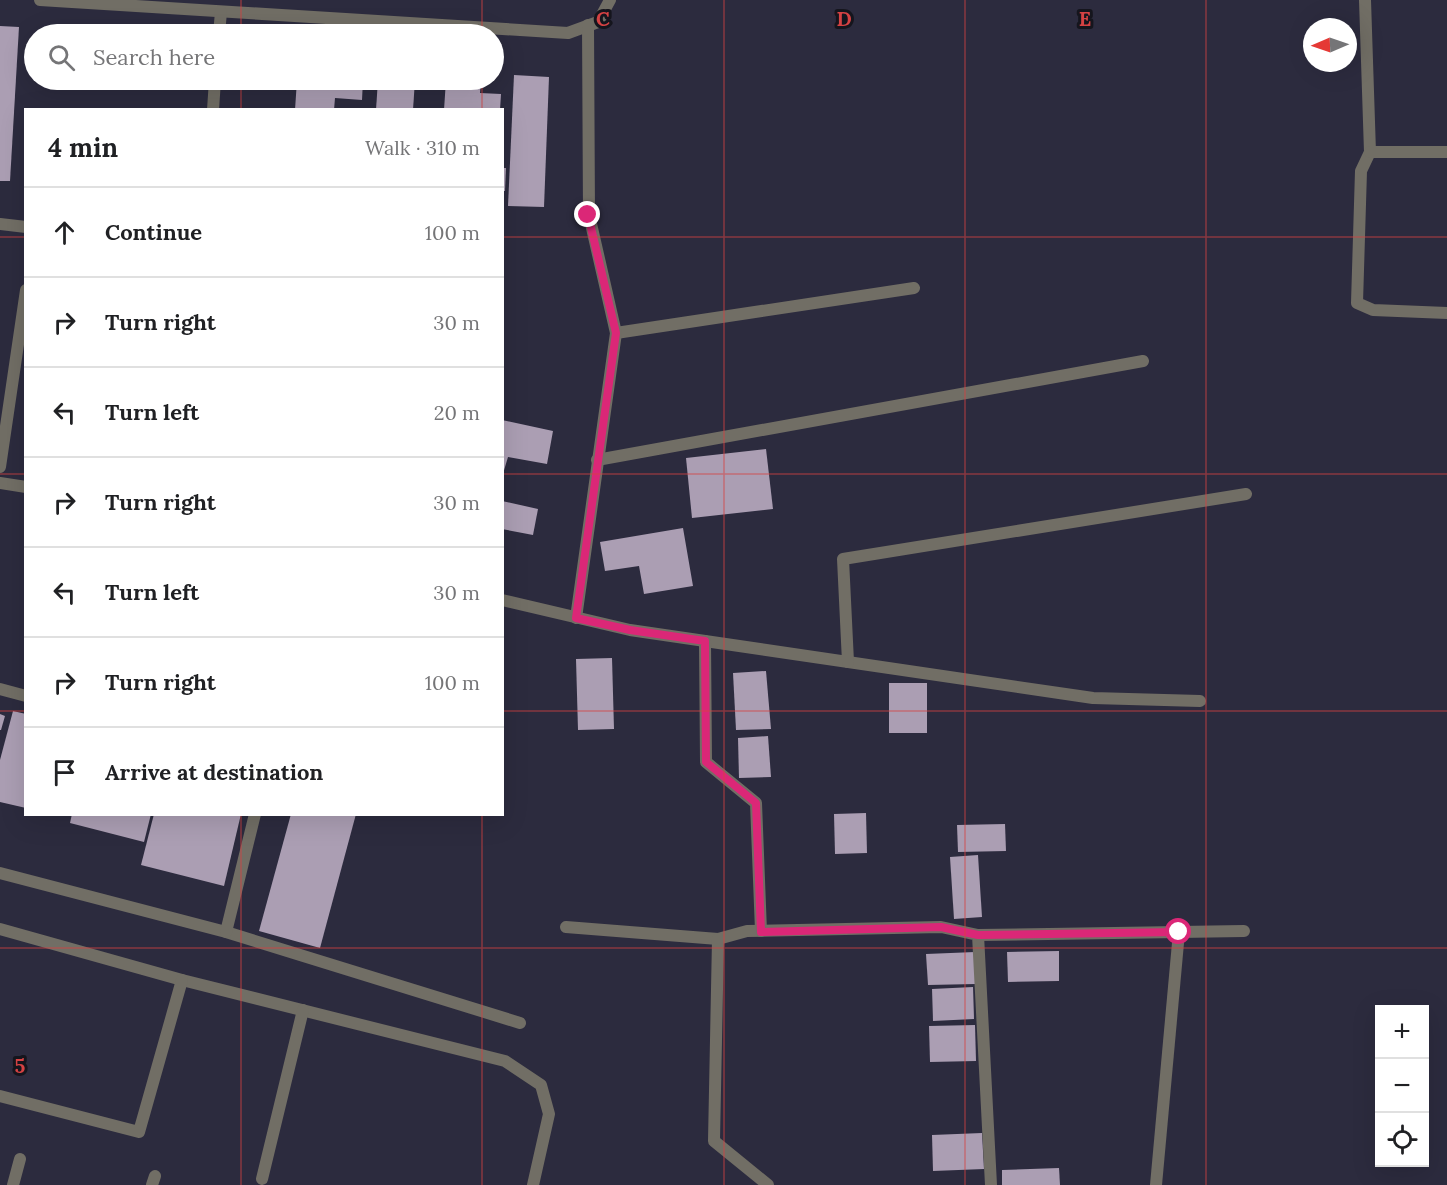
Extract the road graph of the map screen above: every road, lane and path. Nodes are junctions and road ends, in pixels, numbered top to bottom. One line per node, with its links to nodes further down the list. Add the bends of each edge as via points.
1 (40, 0): 4 (street)
2 (610, 0): 7 (street, via 598,21)
3 (1365, 0): 11 (street)
4 (221, 12): 5 (street); 6 (street)
5 (220, 24)
6 (407, 24)
7 (588, 25): 8 (street, via 568,33); 18 (street, via 588,215)
8 (504, 30)
9 (215, 90): 10 (street)
10 (213, 108)
11 (1370, 152): 12 (street); 17 (street, via 1361,171 1357,303 1373,310)
12 (1447, 152)
13 (0, 224): 14 (street)
14 (24, 227)
15 (914, 288): 18 (street)
16 (24, 304): 21 (street)
17 (1447, 313)
18 (616, 333): 20 (street)
19 (1143, 360): 20 (street)
20 (597, 459): 26 (street)
21 (0, 467)
22 (0, 483): 23 (street)
23 (24, 487)
24 (1246, 494): 28 (street, via 843,559)
25 (504, 600): 26 (street)
26 (576, 618): 27 (street)
27 (705, 641): 28 (street); 38 (street, via 706,762 756,803)
28 (848, 662): 31 (street, via 1093,698)
29 (0, 689): 30 (street)
30 (24, 695)
31 (1200, 701)
32 (255, 816): 37 (street)
33 (0, 873): 37 (street)
34 (566, 927): 41 (street)
35 (0, 929): 42 (street)
36 (1244, 931): 39 (street)
37 (226, 932): 44 (street)
38 (761, 932): 40 (street, via 941,927); 41 (street)
39 (1179, 932): 40 (street); 52 (street)
40 (978, 935): 51 (street)
41 (718, 939): 50 (street, via 714,1141)
42 (182, 980): 43 (street); 45 (street, via 139,1132)
43 (303, 1010): 47 (street); 49 (street, via 505,1061 541,1085 549,1114)
44 (520, 1023)
45 (0, 1096)
46 (21, 1159): 48 (street)
47 (262, 1179)
48 (13, 1185)
49 (533, 1185)
50 (768, 1185)
51 (991, 1185)
52 (1156, 1185)

